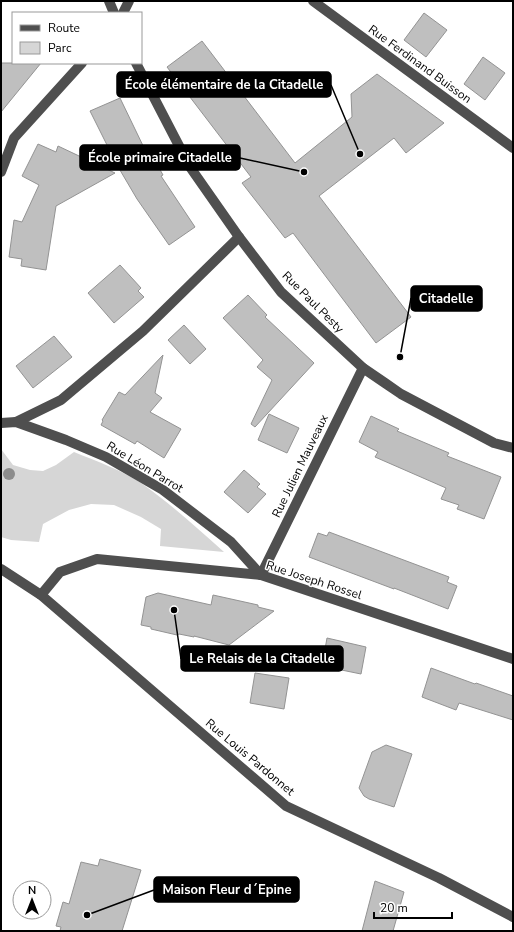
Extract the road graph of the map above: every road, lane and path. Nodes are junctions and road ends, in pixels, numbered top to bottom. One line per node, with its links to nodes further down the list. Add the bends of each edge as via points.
1 (109, 1): 4 (street)
2 (129, 1): 5 (street)
3 (313, 1): 8 (street, Rue Ferdinand Buisson)
4 (114, 12)
5 (124, 12)
6 (81, 64): 9 (street, via 14,138)
7 (137, 64): 10 (street, Rue Paul Pesty, via 190,166)
8 (513, 148)
9 (1, 172)
10 (239, 237): 11 (street, Rue Paul Pesty, via 281,292); 13 (street, Rue Léon Parrot, via 143,331 61,400)
11 (363, 368): 14 (street, Rue Paul Pesty, via 401,394 494,443); 16 (street, Rue Julien Mauveaux)
12 (1, 422): 13 (street, Rue Léon Parrot)
13 (16, 422): 16 (street, Rue Léon Parrot, via 106,456 163,490 231,542)
14 (513, 448)
15 (1, 569): 17 (street, Rue Louis Pardonnet)
16 (261, 575): 17 (street, Rue Joseph Rossel, via 97,559 60,572); 18 (street, Rue Joseph Rossel)
17 (42, 595): 19 (street, Rue Louis Pardonnet, via 286,806 439,878)
18 (513, 659)
19 (513, 917)

